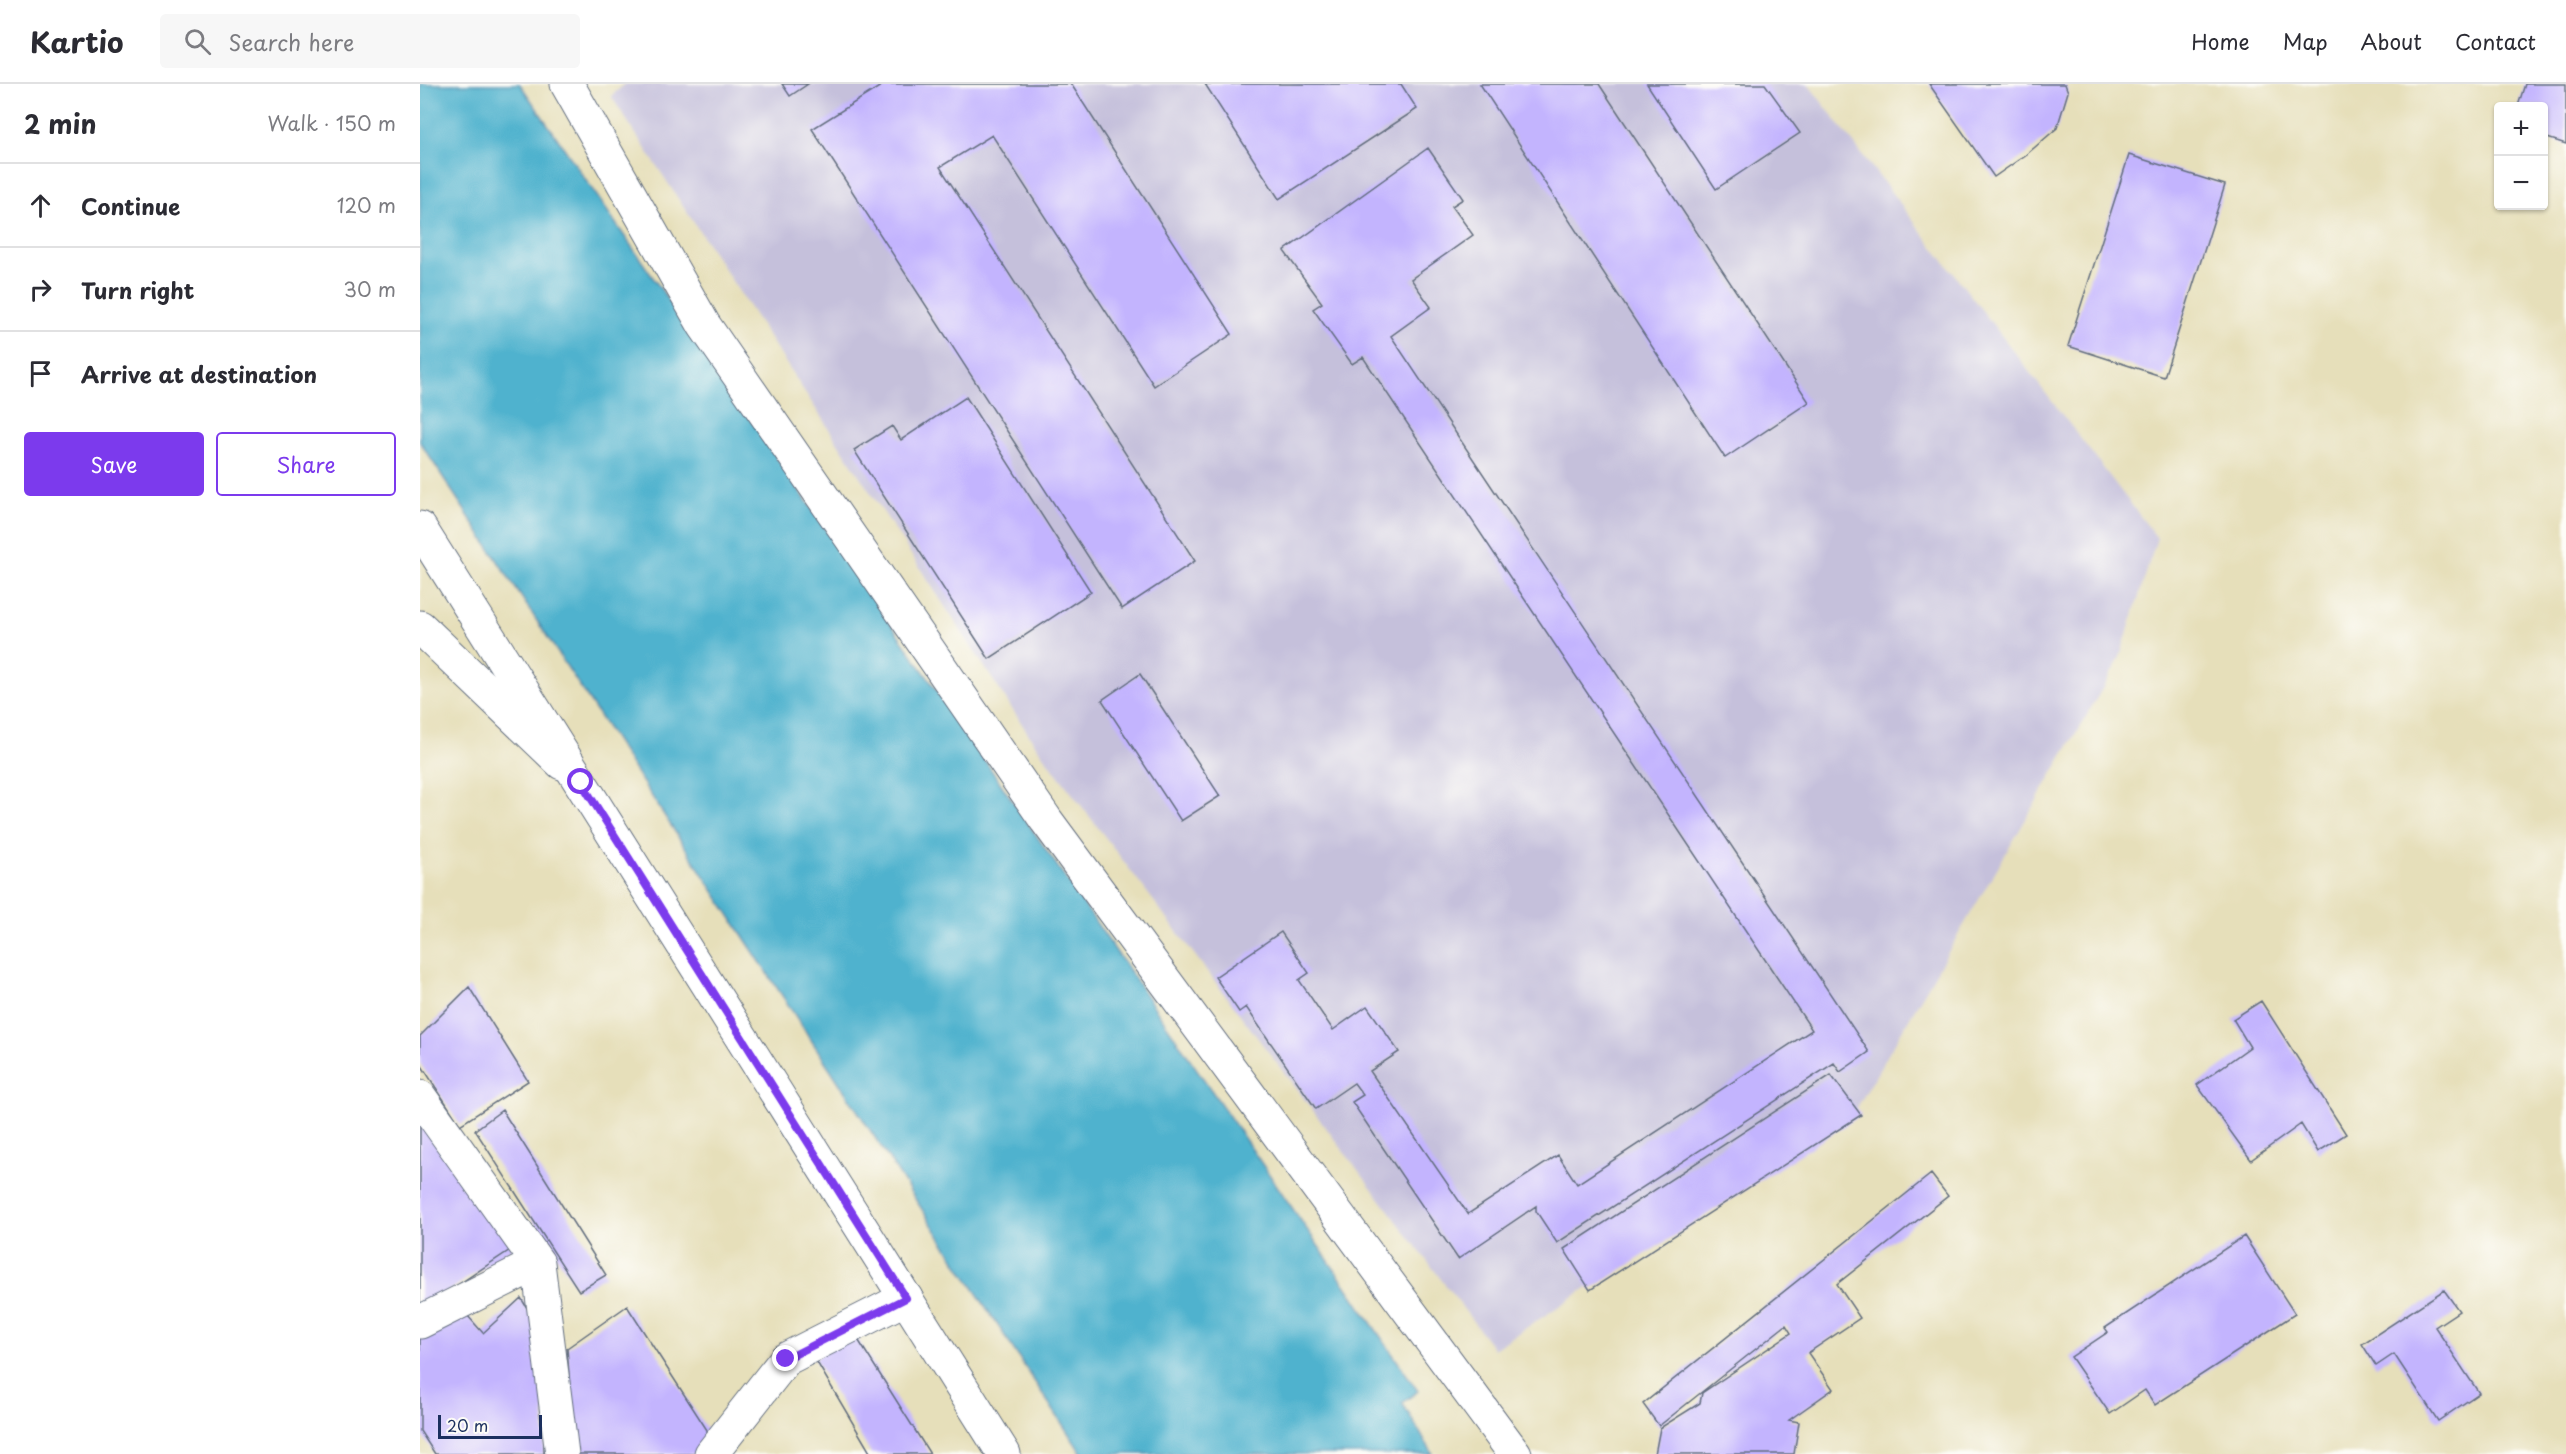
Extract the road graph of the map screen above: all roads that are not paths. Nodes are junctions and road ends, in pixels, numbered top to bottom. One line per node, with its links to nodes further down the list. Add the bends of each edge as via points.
1 (567, 84): 12 (street, via 704,325 1032,801)
2 (420, 528): 4 (street)
3 (420, 627): 4 (street)
4 (581, 782): 7 (street)
5 (420, 1097): 6 (street)
6 (538, 1263): 8 (street); 9 (street)
7 (906, 1298): 10 (street, via 786,1359); 11 (street)
8 (420, 1322)
9 (562, 1454)
10 (711, 1454)
11 (1004, 1454)
12 (1515, 1454)

